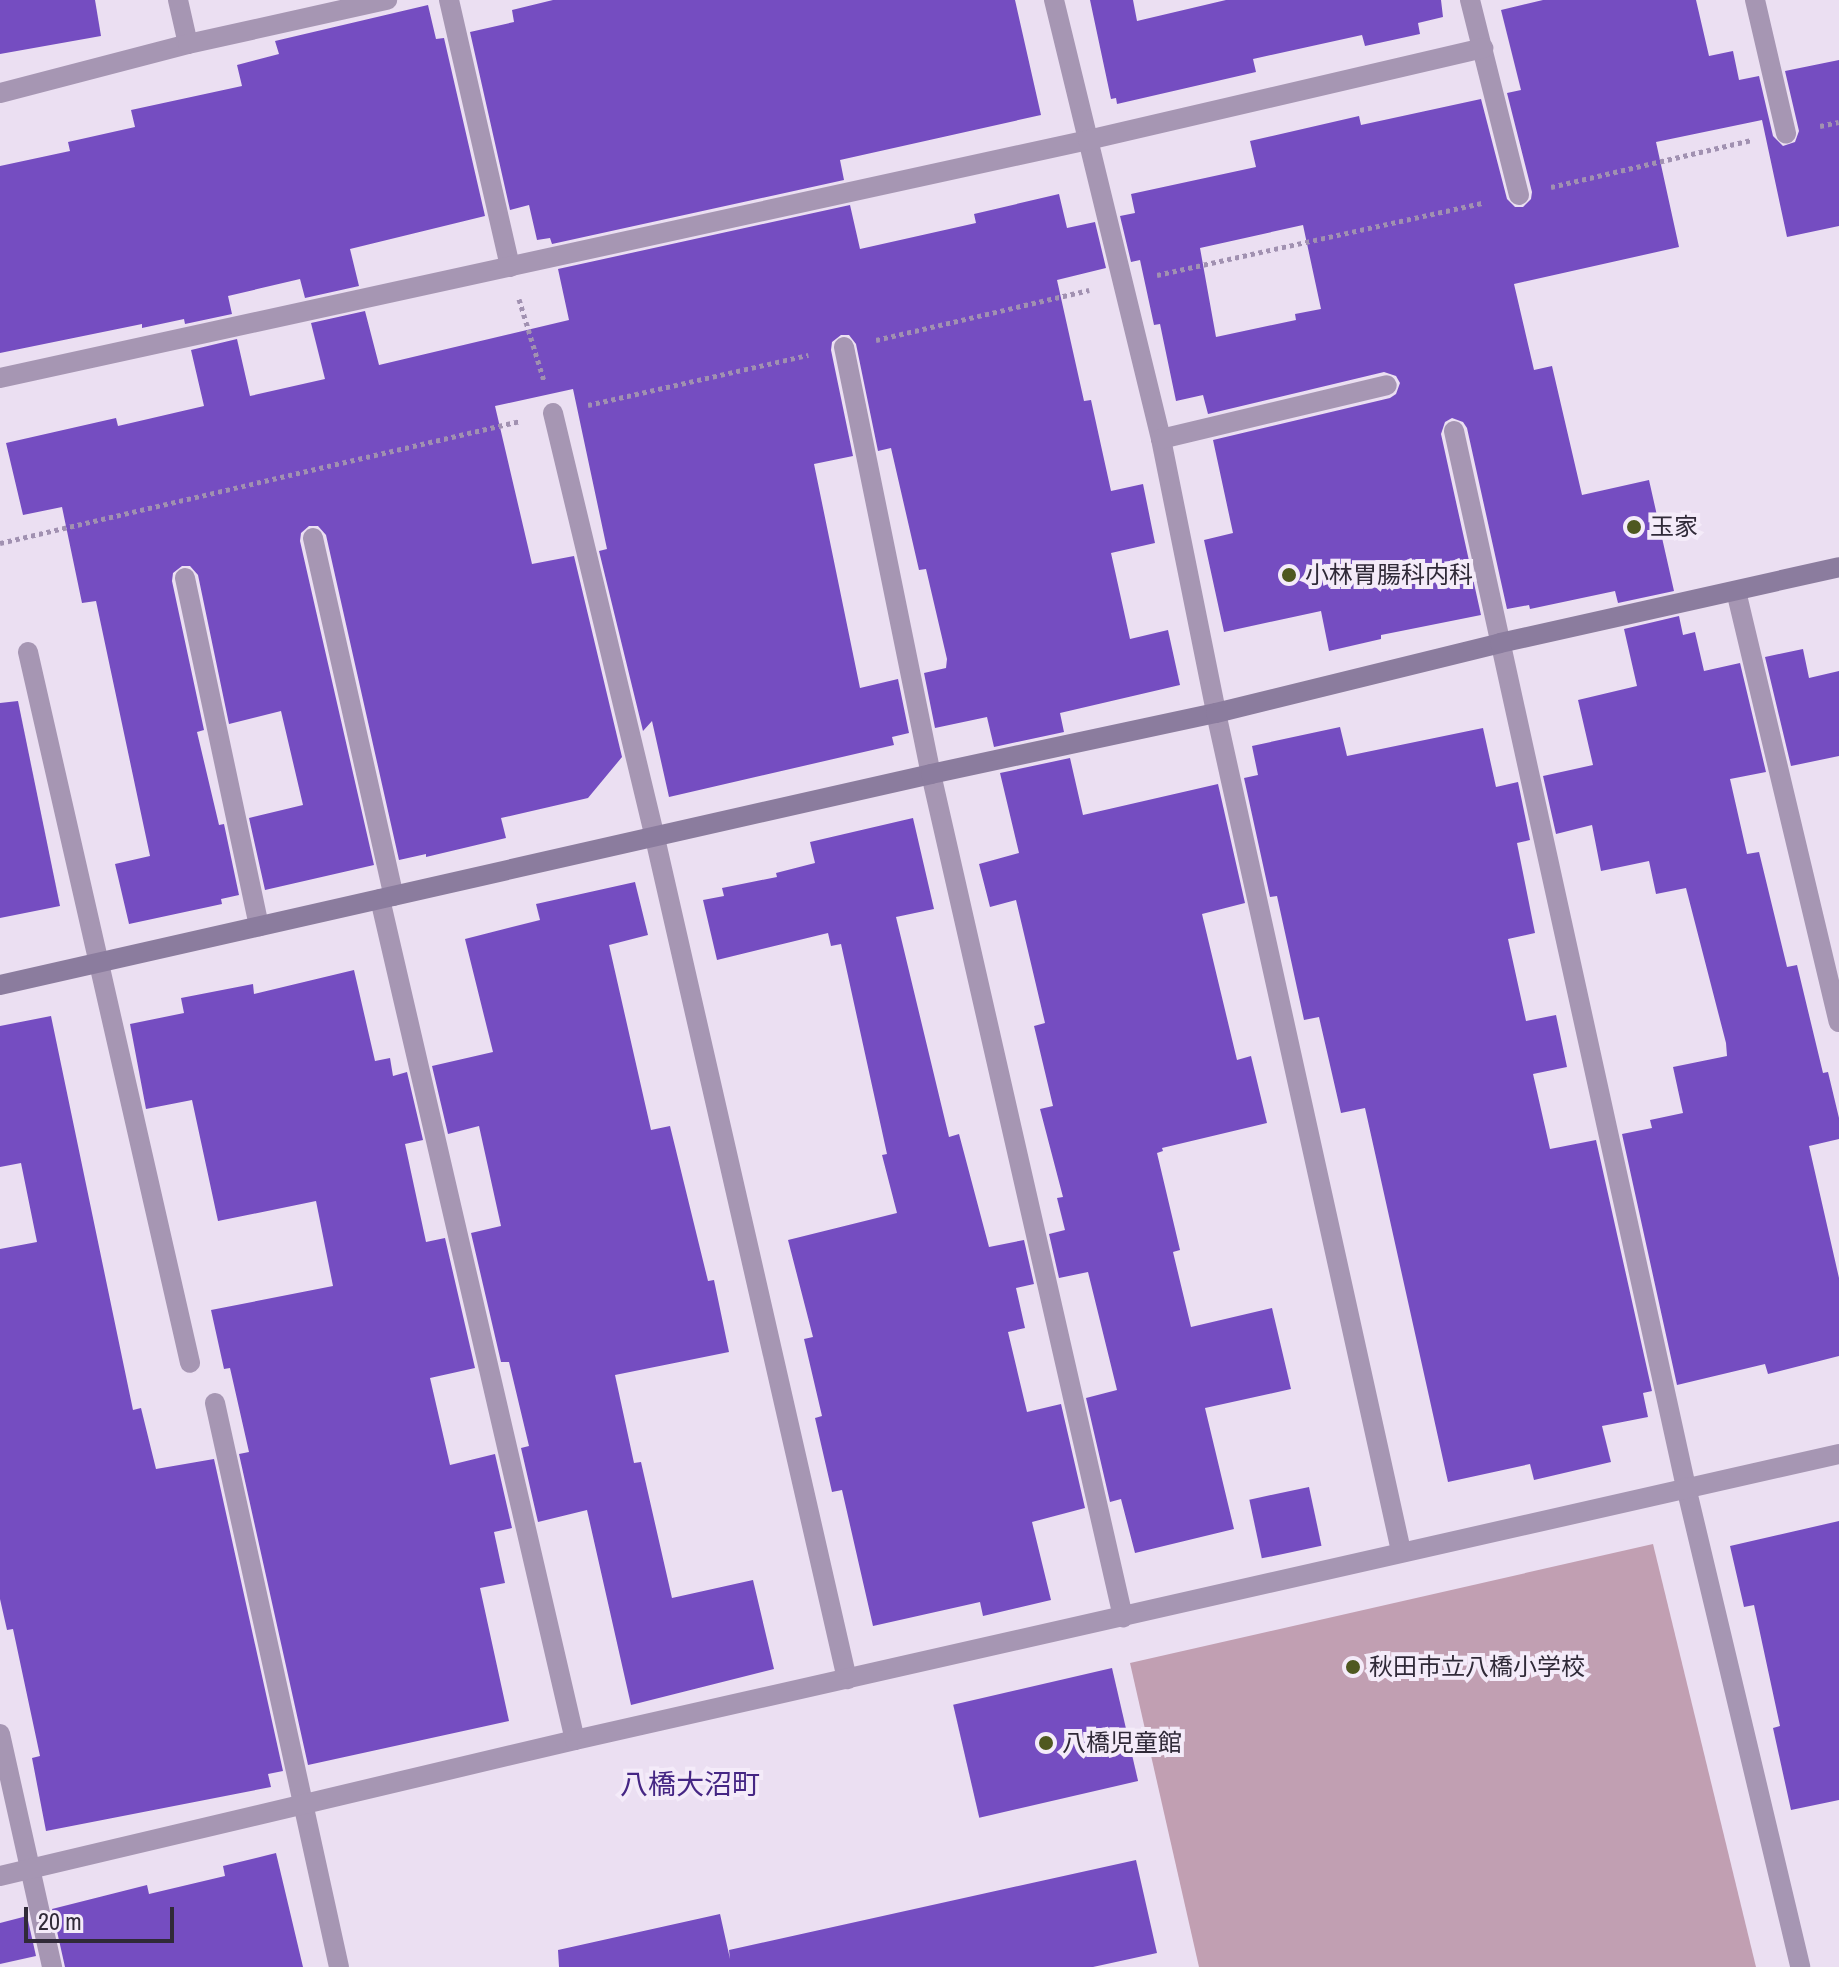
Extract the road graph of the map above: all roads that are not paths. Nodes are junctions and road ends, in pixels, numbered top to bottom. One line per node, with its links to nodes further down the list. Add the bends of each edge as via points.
1 (178, 0): 7 (street)
2 (387, 0): 7 (street)
3 (449, 0): 13 (street)
4 (1054, 0): 11 (street)
5 (1470, 0): 8 (street)
6 (1755, 0): 10 (street)
7 (188, 44): 9 (street)
8 (1483, 48): 11 (street); 12 (street)
9 (0, 93)
10 (1786, 133)
11 (1088, 140): 13 (street); 19 (street)
12 (1519, 195)
13 (510, 267): 15 (street)
14 (844, 347): 27 (street)
15 (0, 378)
16 (1387, 385): 19 (street)
17 (553, 413): 28 (street)
18 (1454, 431): 24 (street)
19 (1161, 439): 26 (street)
20 (313, 538): 29 (street)
21 (1839, 567): 23 (street)
22 (185, 578): 30 (street)
23 (1736, 591): 24 (street); 33 (street)
24 (1500, 643): 26 (street); 37 (street)
25 (28, 652): 31 (street)
26 (1216, 713): 27 (street); 38 (street)
27 (931, 774): 28 (street); 39 (street)
28 (655, 838): 29 (street); 40 (street)
29 (387, 898): 30 (street); 42 (street)
30 (259, 926): 31 (street)
31 (101, 961): 32 (street); 34 (street)
32 (0, 985)
33 (1839, 1022)
34 (190, 1363)
35 (215, 1403): 43 (street)
36 (1839, 1454): 37 (street)
37 (1686, 1487): 38 (street); 48 (street)
38 (1401, 1551): 39 (street)
39 (1123, 1617): 40 (street)
40 (847, 1679): 42 (street)
41 (0, 1734): 44 (street)
42 (575, 1740): 43 (street)
43 (302, 1805): 44 (street); 47 (street)
44 (30, 1869): 45 (street); 46 (street)
45 (0, 1876)
46 (52, 1967)
47 (339, 1967)
48 (1800, 1967)

